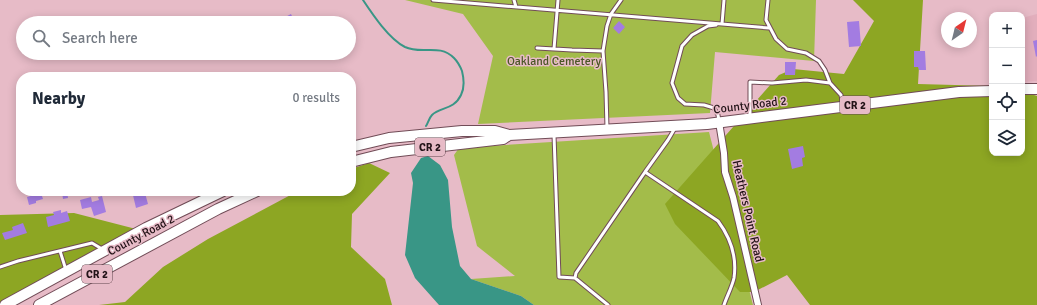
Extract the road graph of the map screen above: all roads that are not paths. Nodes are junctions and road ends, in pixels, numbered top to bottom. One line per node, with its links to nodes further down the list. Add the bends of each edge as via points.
1 (433, 0): 7 (lane)
2 (514, 0): 7 (lane)
3 (558, 0): 8 (lane)
4 (620, 0): 9 (lane)
5 (724, 0): 10 (lane)
6 (768, 0): 11 (lane, via 766,20)
7 (516, 7): 8 (lane)
8 (557, 10): 9 (lane); 13 (lane)
9 (611, 14): 10 (lane); 14 (lane)
10 (723, 24): 11 (lane); 21 (lane, via 708,26 692,35 682,46 672,83 678,98 685,104 704,104 714,108)
11 (769, 28): 15 (lane, via 776,40 787,48 806,53 819,61)
12 (537, 48): 13 (lane)
13 (554, 49): 14 (lane)
14 (603, 51): 23 (lane)
15 (830, 83): 19 (lane, via 841,95); 20 (lane, via 806,80 750,82)
16 (1037, 89): 17 (main road)
17 (1025, 90)
18 (989, 91): 19 (main road, County Road 2 / CR 2, via 959,92)
19 (844, 107): 20 (main road, County Road 2 / CR 2)
20 (750, 118): 21 (main road, County Road 2 / CR 2)
21 (719, 122): 22 (main road, County Road 2 / CR 2); 43 (street, Heathers Point Road, via 725,172)
22 (676, 126): 23 (main road, County Road 2 / CR 2); 28 (lane)
23 (607, 130): 24 (main road, County Road 2 / CR 2)
24 (554, 133): 25 (main road, County Road 2 / CR 2); 37 (lane, via 559,277)
25 (510, 135): 26 (main road, County Road 2 / CR 2, via 495,131 462,130 389,138); 27 (main road, County Road 2 / CR 2, via 503,139 391,152)
26 (356, 145)
27 (356, 161)
28 (645, 172): 37 (lane); 42 (lane, via 718,221 726,231 734,256 734,278)
29 (213, 196): 31 (main road, County Road 2 / CR 2)
30 (246, 196): 32 (main road, County Road 2 / CR 2)
31 (146, 228): 32 (main road); 34 (main road, County Road 2 / CR 2)
32 (156, 243): 40 (main road, County Road 2 / CR 2)
33 (60, 251): 34 (lane, via 92,243); 35 (lane); 36 (lane)
34 (104, 251): 36 (main road, County Road 2 / CR 2)
35 (0, 267)
36 (66, 272): 39 (main road, County Road 2 / CR 2)
37 (575, 278): 41 (lane)
38 (0, 300): 39 (street)
39 (4, 305)
40 (39, 305)
41 (608, 305)
42 (724, 305)
43 (758, 305)

